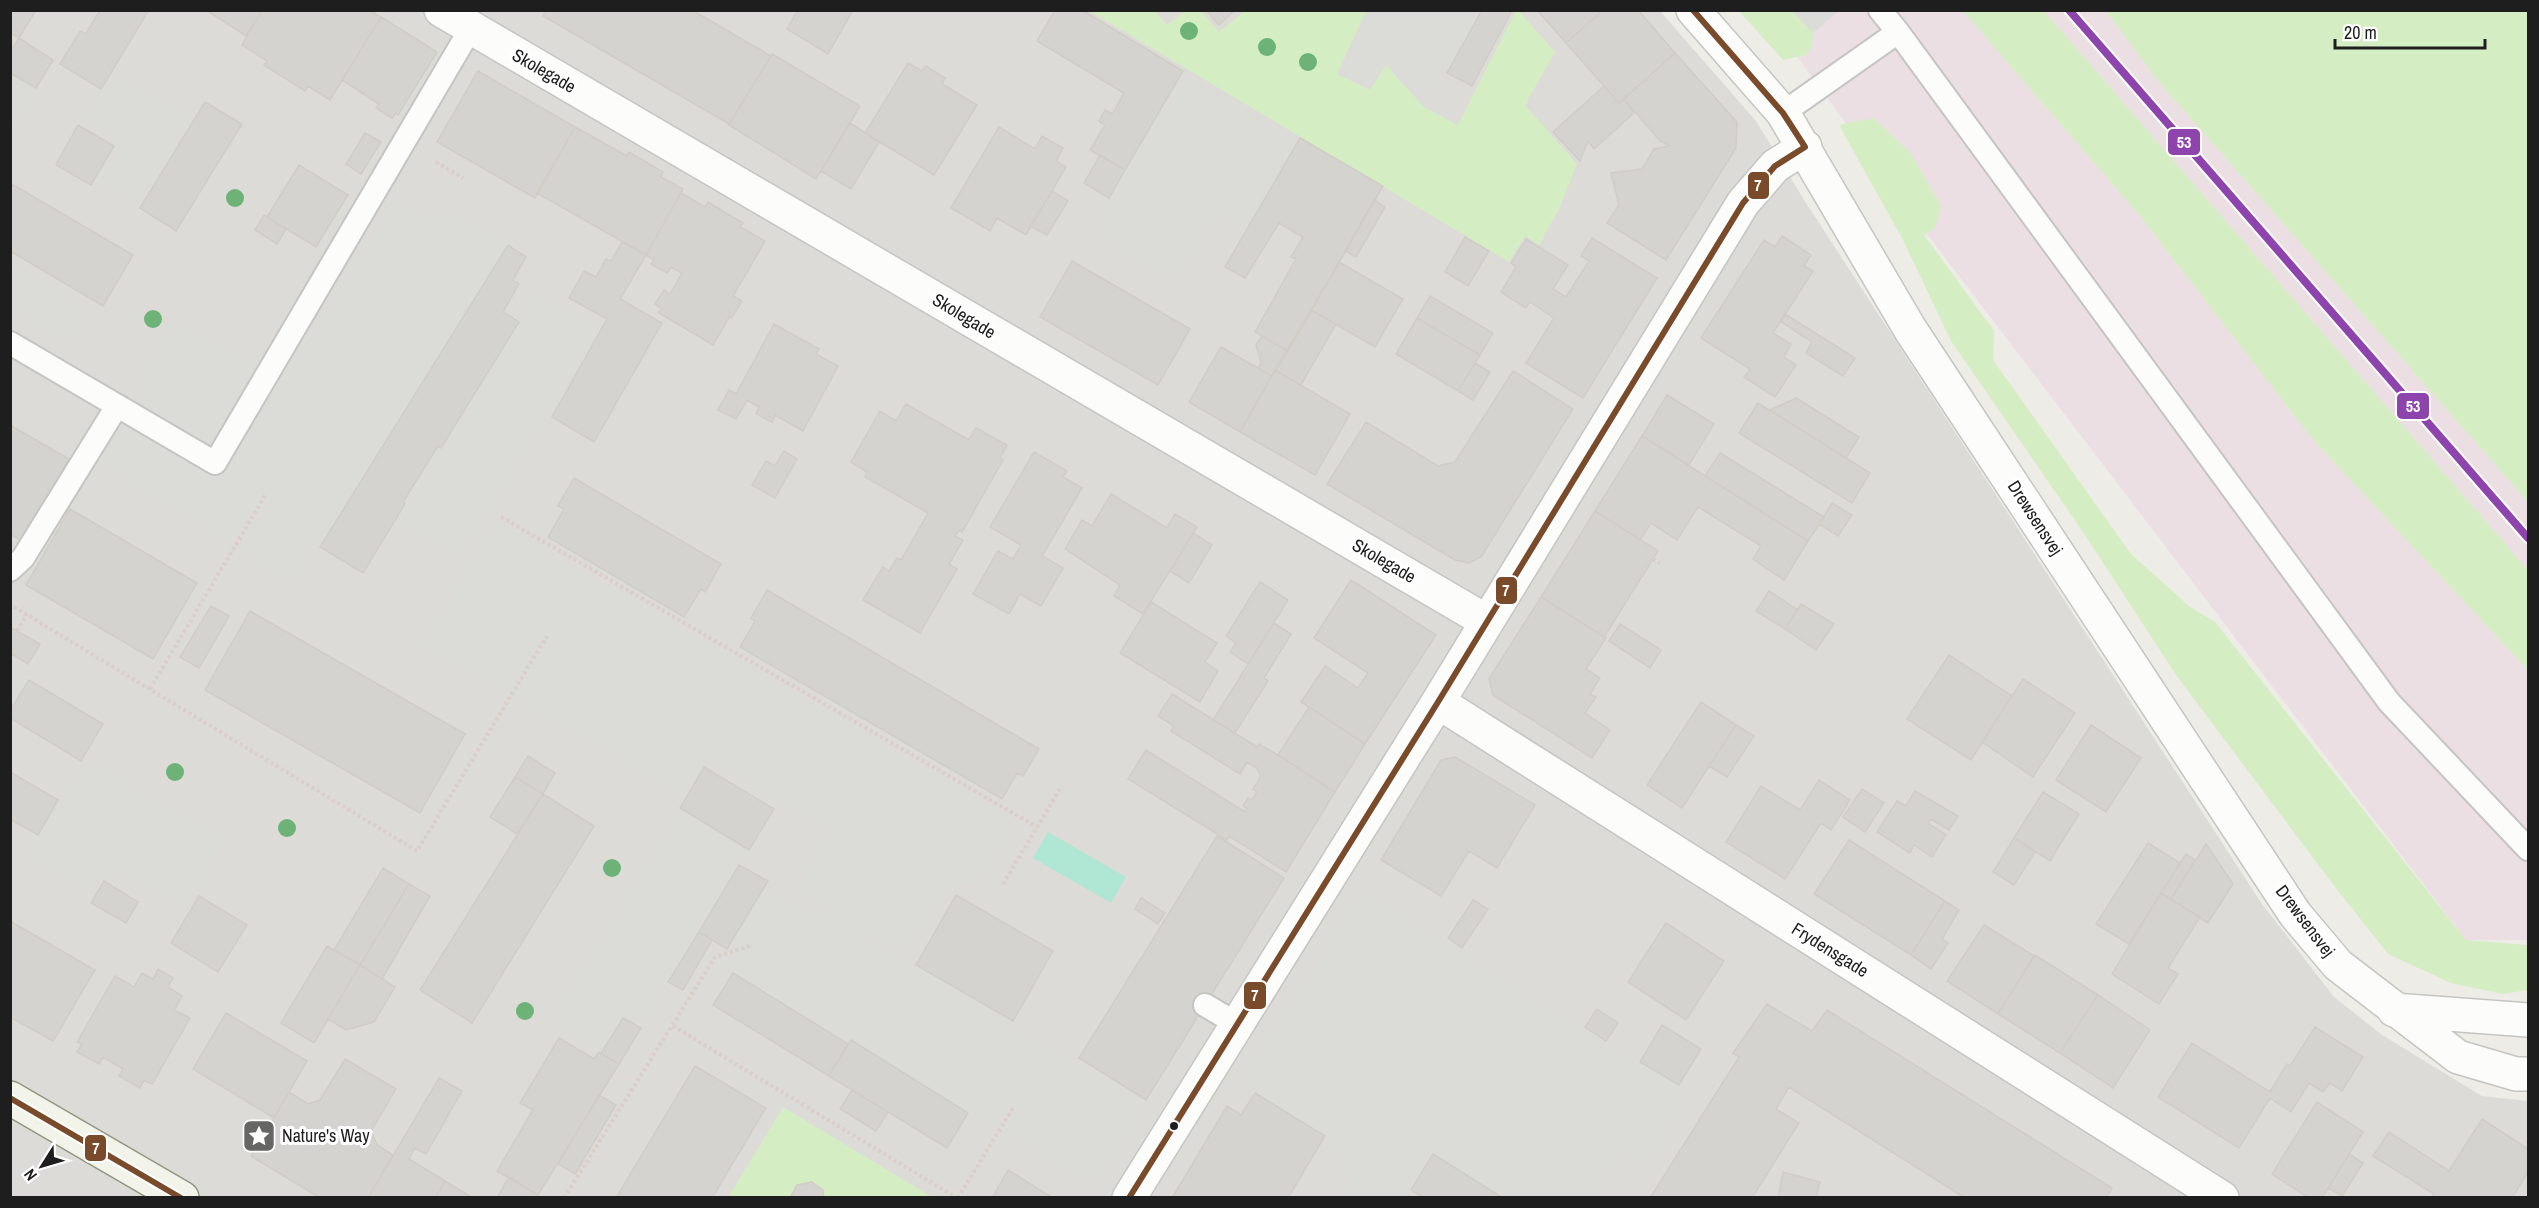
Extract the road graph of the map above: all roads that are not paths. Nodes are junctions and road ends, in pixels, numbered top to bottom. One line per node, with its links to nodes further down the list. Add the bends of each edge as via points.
1 (441, 10): 4 (street, Skolegade)
2 (1693, 10): 6 (street, Drewsensvej)
3 (1880, 10): 5 (lane)
4 (471, 28): 9 (lane, via 215,463); 11 (street, Skolegade)
5 (1898, 32): 6 (lane); 13 (lane, via 2389,702)
6 (1783, 113): 7 (street, Drewsensvej)
7 (1804, 147): 11 (street, via 1775,166 1743,203); 15 (street, Drewsensvej, via 1910,329 2295,914 2338,965)
8 (10, 343): 9 (lane)
9 (117, 406): 10 (lane, via 22,558)
10 (10, 570)
11 (1486, 621): 12 (street)
12 (1438, 702): 17 (street); 22 (street, Frydensgade)
13 (2529, 849)
14 (1205, 1005): 17 (lane)
15 (2394, 1010): 16 (street); 18 (street, Drewsensvej, via 2458,1057 2516,1074)
16 (2529, 1020)
17 (1237, 1024): 21 (street)
18 (2529, 1074)
19 (10, 1098): 20 (street)
20 (182, 1197)
21 (1129, 1197)
22 (2222, 1197)

